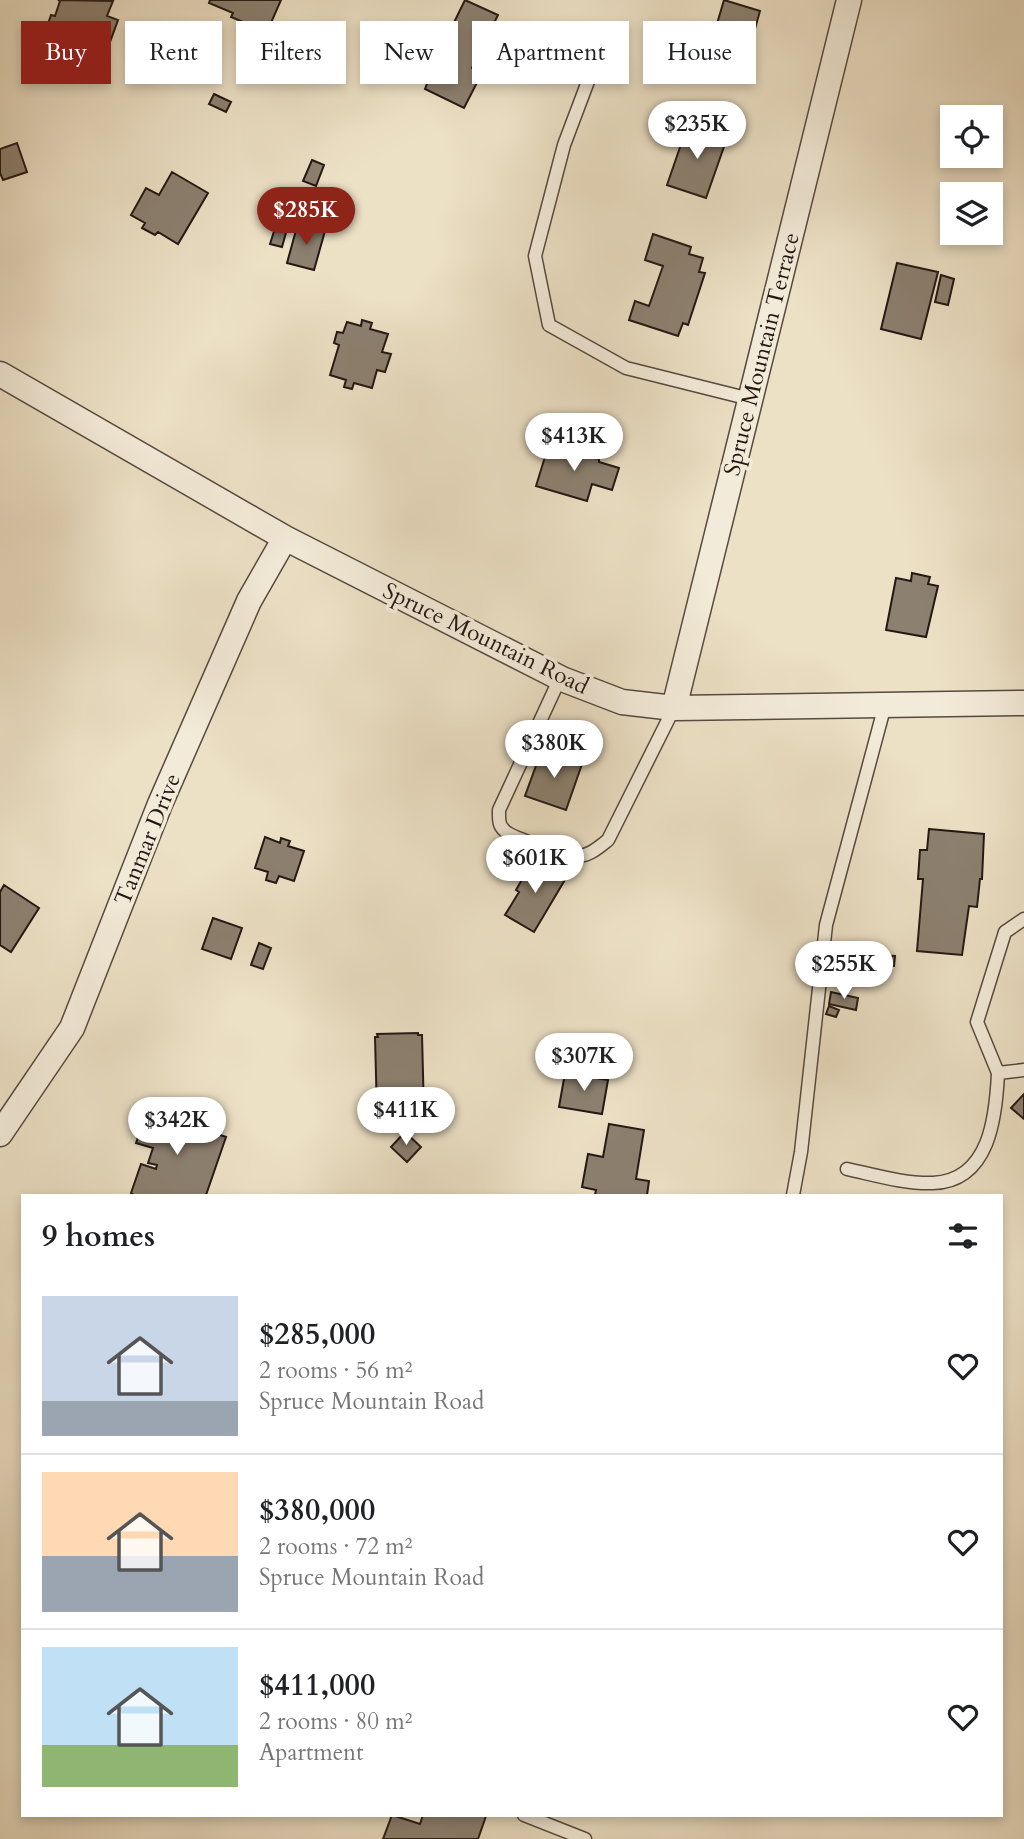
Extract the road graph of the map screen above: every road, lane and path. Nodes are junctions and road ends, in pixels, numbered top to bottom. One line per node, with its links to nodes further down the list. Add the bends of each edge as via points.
1 (849, 0): 4 (street, Spruce Mountain Terrace)
2 (587, 84): 4 (lane, via 564,145 535,256 549,325 626,368)
3 (0, 374): 5 (street, Spruce Mountain Road)
4 (750, 399): 9 (street, Spruce Mountain Terrace)
5 (285, 538): 6 (street, Spruce Mountain Road); 13 (street, Tanmar Drive, via 249,601 171,778 72,1028)
6 (560, 678): 9 (street, Spruce Mountain Road, via 622,702); 9 (lane, via 499,810 499,823 518,838 574,857 592,853 608,840)
7 (1024, 703): 8 (street, Spruce Mountain Road)
8 (885, 705): 9 (street, Spruce Mountain Road); 15 (lane, via 826,925)
9 (674, 708)
10 (1024, 919): 12 (lane, via 1005,932 977,1022)
11 (1024, 1070): 12 (lane)
12 (998, 1073): 14 (lane, via 989,1140 968,1170 952,1180 934,1183)
13 (0, 1134)
14 (847, 1170)
15 (793, 1194)
16 (529, 1817): 17 (lane)
17 (585, 1839)

